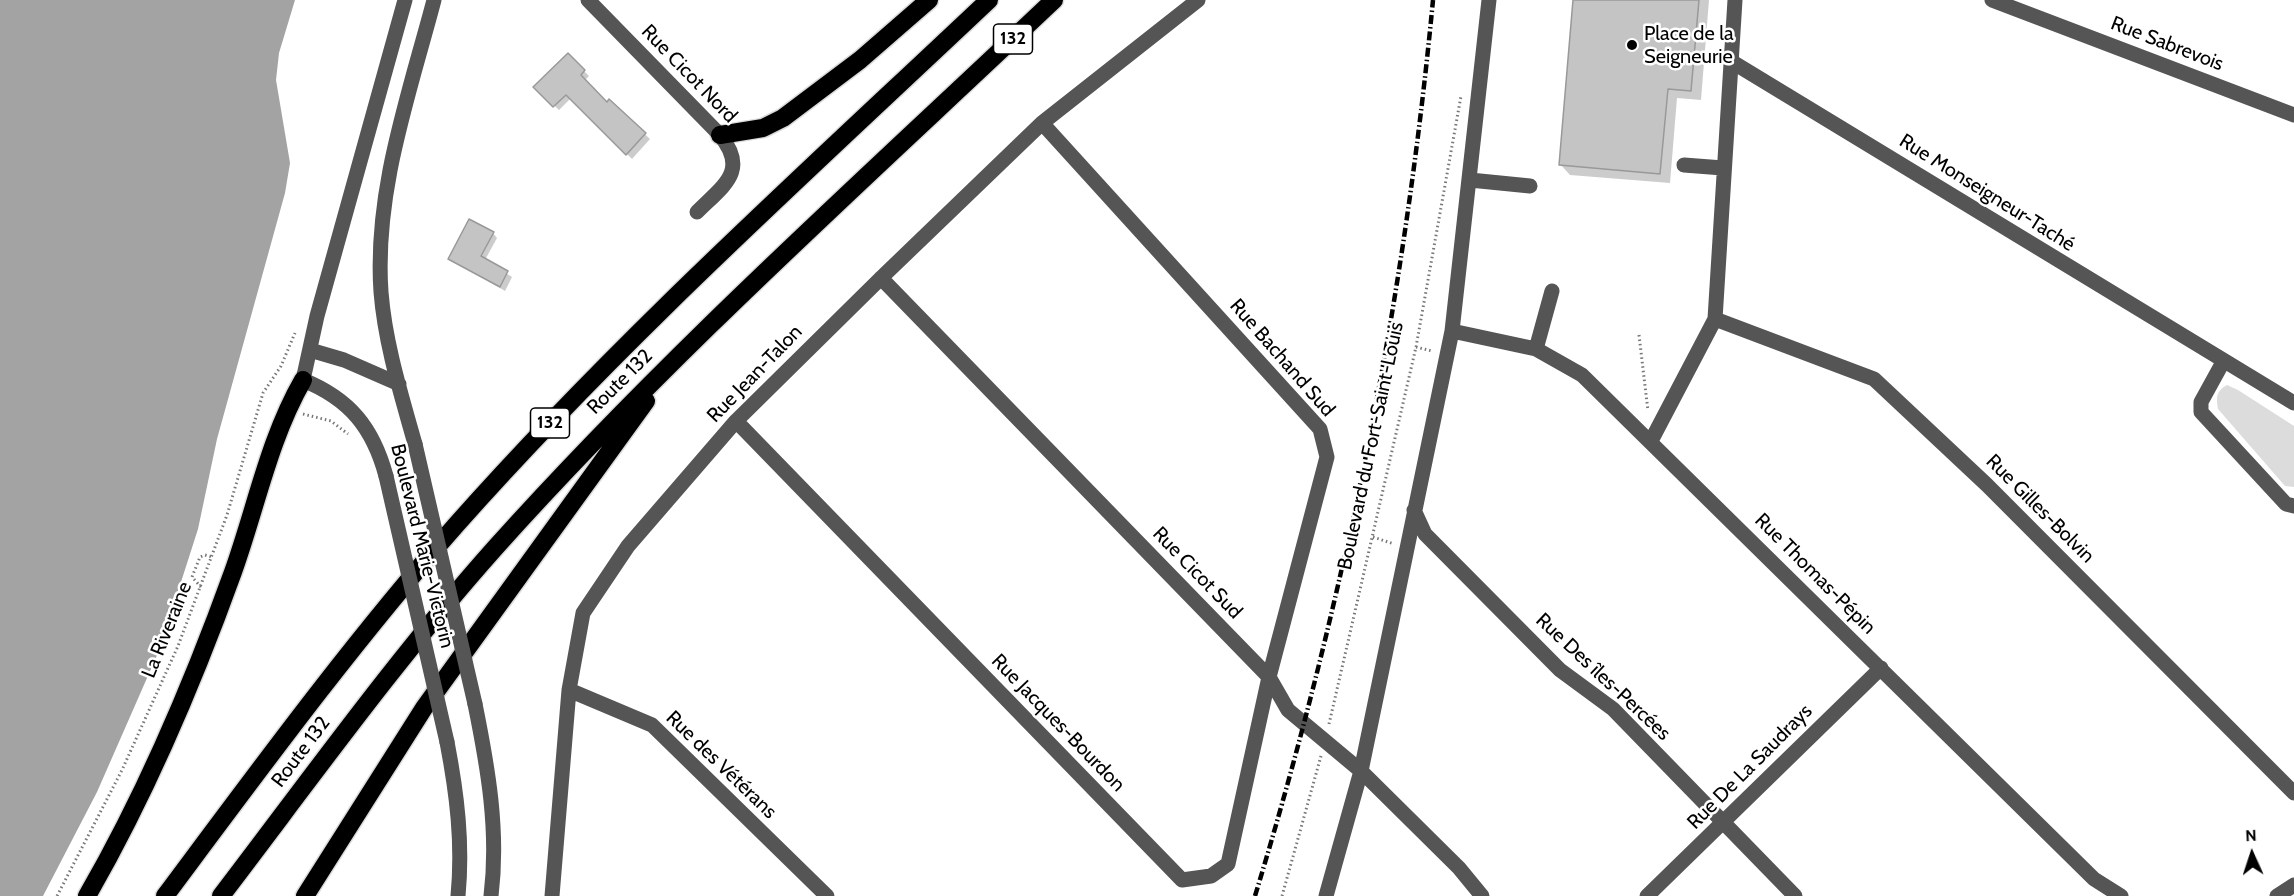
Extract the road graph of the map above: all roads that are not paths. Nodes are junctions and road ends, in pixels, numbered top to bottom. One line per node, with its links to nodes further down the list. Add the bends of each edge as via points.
1 (405, 0): 25 (street)
2 (434, 0): 29 (street, Boulevard Marie-Victorin, via 392,163 381,236 381,292)
3 (588, 0): 14 (street, Rue Cicot Nord)
4 (929, 0): 14 (highway, via 860,60 783,118 763,128)
5 (989, 0): 43 (highway, Route 132 / 132, via 647,324 521,454 373,624)
6 (1054, 0): 26 (highway, Route 132 / 132)
7 (1198, 0): 13 (street, Rue Jean-Talon)
8 (1489, 0): 17 (street)
9 (1735, 0): 11 (street)
10 (1992, 0): 12 (street, Rue Sabrevois)
11 (1729, 60): 16 (street); 27 (street, Rue Monseigneur-Taché)
12 (2294, 115)
13 (1042, 123): 20 (street, Rue Jean-Talon); 36 (street, Rue Bachand Sud, via 1320,429 1327,457)
14 (720, 135): 19 (street, Rue Cicot Nord, via 731,150 734,168 727,182)
15 (1684, 165): 16 (street)
16 (1723, 168): 22 (street)
17 (1470, 180): 18 (street); 23 (street)
18 (1530, 186)
19 (697, 212)
20 (881, 278): 31 (street, Rue Jean-Talon); 36 (street, Rue Cicot Sud)
21 (1552, 291): 24 (street)
22 (1716, 319): 32 (street); 39 (street, Rue Gilles-Bolvin, via 1874,379 1987,485)
23 (1452, 331): 24 (street, Rue Thomas-Pépin); 34 (street)
24 (1536, 349): 32 (street, Rue Thomas-Pépin, via 1582,375)
25 (310, 350): 28 (street); 29 (street)
26 (677, 357): 44 (highway, Route 132 / 132, via 540,499 445,606 323,759); 45 (highway, via 424,708)
27 (2223, 362): 30 (street, Rue Monseigneur-Taché); 33 (street, via 2200,402 2201,412 2286,504)
28 (296, 376): 42 (highway, via 233,571 200,658 132,812); 46 (street, Boulevard Marie-Victorin, bridge, via 329,393 359,417 371,433 386,476 447,742 459,813)
29 (399, 384): 47 (street, Boulevard Marie-Victorin, bridge, via 475,704 492,807)
30 (2294, 403)
31 (736, 421): 36 (street, Rue Jacques-Bourdon, via 1182,880 1211,876 1228,864); 37 (street, Rue Jean-Talon, via 628,546 582,613)
32 (1651, 441): 35 (street, Rue Thomas-Pépin)
33 (2294, 506)
34 (1414, 510): 38 (street); 40 (street, Rue Des îles-Percées, via 1425,534 1560,670 1613,709)
35 (1881, 668): 40 (street, Rue De La Saudrays); 54 (street, Rue Thomas-Pépin, via 2094,879)
36 (1269, 677): 38 (street, Rue Cicot Sud, via 1288,710)
37 (569, 690): 48 (street, Rue Jean-Talon); 49 (street, Rue des Vétérans, via 652,725)
38 (1361, 771): 50 (street); 51 (street, Rue Cicot Sud)
39 (2294, 792)
40 (1723, 824): 52 (street, Rue De La Saudrays); 53 (street, Rue Des îles-Percées)
41 (2294, 885): 55 (street)
42 (87, 896)
43 (165, 896)
44 (221, 896)
45 (305, 896)
46 (458, 896)
47 (491, 896)
48 (552, 896)
49 (827, 896)
50 (1326, 896)
51 (1482, 896)
52 (1647, 896)
53 (1795, 896)
54 (2121, 896)
55 (2277, 896)

